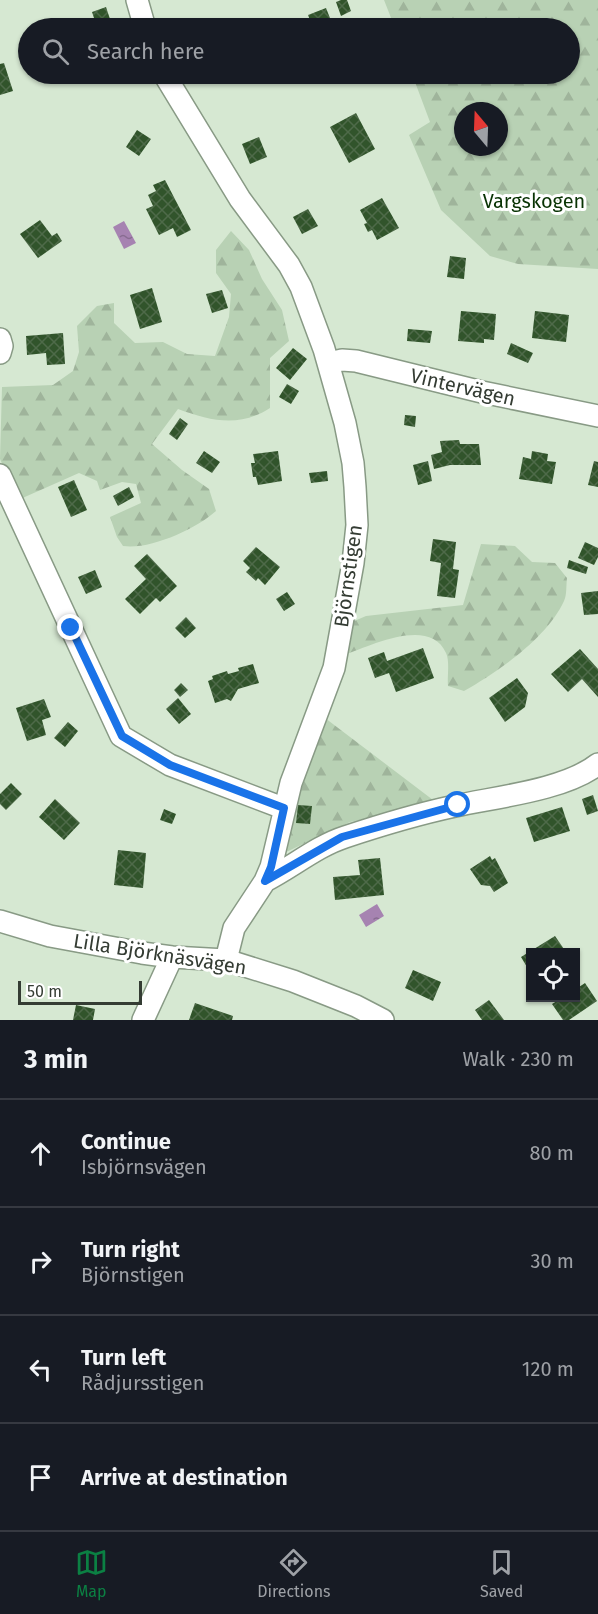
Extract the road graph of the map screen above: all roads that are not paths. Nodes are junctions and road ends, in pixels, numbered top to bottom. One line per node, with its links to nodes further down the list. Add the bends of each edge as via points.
1 (137, 0): 2 (street)
2 (142, 18)
3 (170, 84): 6 (street, Björnstigen, via 240,199 290,265)
4 (0, 339): 5 (street)
5 (0, 353)
6 (328, 363): 7 (street, Vintervägen, via 356,361); 10 (street, Björnstigen, via 353,463 356,536 334,668)
7 (598, 416)
8 (0, 475): 10 (street, via 122,736 170,765)
9 (598, 764): 11 (street, via 582,775 530,790 432,811 342,837)
10 (284, 808): 11 (street, Björnstigen)
11 (265, 881): 14 (street, Björnstigen, via 234,928)
12 (0, 921): 13 (street, Lilla Björknäsvägen, via 50,936)
13 (172, 957): 14 (street, Lilla Björknäsvägen); 15 (street)
14 (226, 960): 16 (street, Lilla Björknäsvägen, via 293,981)
15 (143, 1020)
16 (383, 1020)

